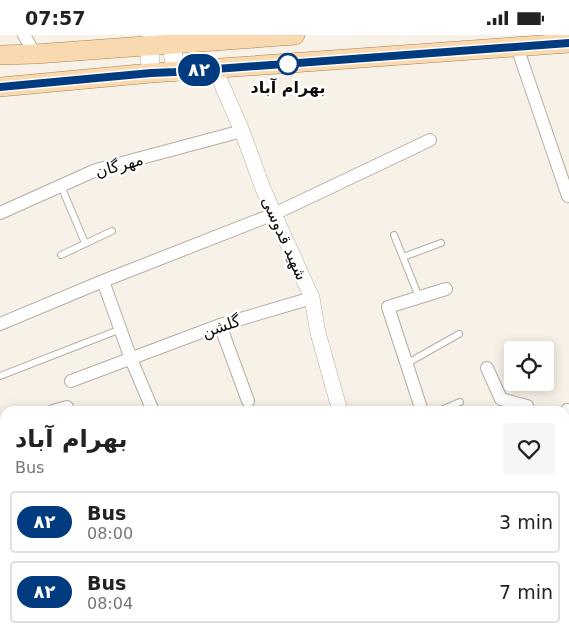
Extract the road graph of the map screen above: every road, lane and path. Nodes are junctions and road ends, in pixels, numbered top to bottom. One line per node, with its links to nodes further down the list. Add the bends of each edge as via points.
1 (24, 35): 10 (street)
2 (291, 35): 3 (main road); 4 (main road)
3 (295, 35)
4 (250, 37): 7 (main road)
5 (150, 40): 6 (main road); 10 (main road); 14 (main road)
6 (171, 40): 7 (main road); 13 (main road)
7 (212, 41): 12 (main road)
8 (569, 43): 9 (main road)
9 (517, 47): 12 (main road); 19 (street)
10 (35, 53): 11 (main road)
11 (2, 56)
12 (215, 69): 13 (main road); 16 (street, شهید قدوسی)
13 (175, 72): 14 (main road)
14 (151, 73): 15 (main road)
15 (0, 87)
16 (242, 131): 18 (street, مهرگان, via 96,170); 21 (street, شهید قدوسی)
17 (430, 140): 21 (street)
18 (61, 186): 20 (street, مهرگان); 24 (lane)
19 (568, 196)
20 (0, 213)
21 (274, 214): 28 (street); 31 (street, شهید قدوسی)
22 (112, 231): 24 (lane)
23 (394, 235): 27 (lane)
24 (85, 243): 26 (lane)
25 (441, 243): 27 (lane)
26 (61, 255)
27 (403, 257): 30 (lane)
28 (103, 281): 32 (street); 34 (street)
29 (446, 289): 30 (street)
30 (419, 297): 37 (street, via 388,307)
31 (312, 298): 33 (street, گلشن); 44 (street, شهید قدوسی, via 318,333)
32 (0, 324)
33 (220, 325): 36 (street, گلشن); 41 (street)
34 (121, 329): 36 (street); 39 (lane)
35 (459, 334): 37 (lane)
36 (131, 359): 40 (street, گلشن); 43 (street)
37 (406, 364): 45 (street)
38 (487, 368): 47 (street, via 501,399)
39 (0, 376)
40 (71, 381)
41 (248, 401)
42 (460, 402): 46 (lane)
43 (148, 406)
44 (339, 406)
45 (420, 406)
46 (451, 406)
47 (527, 406)

